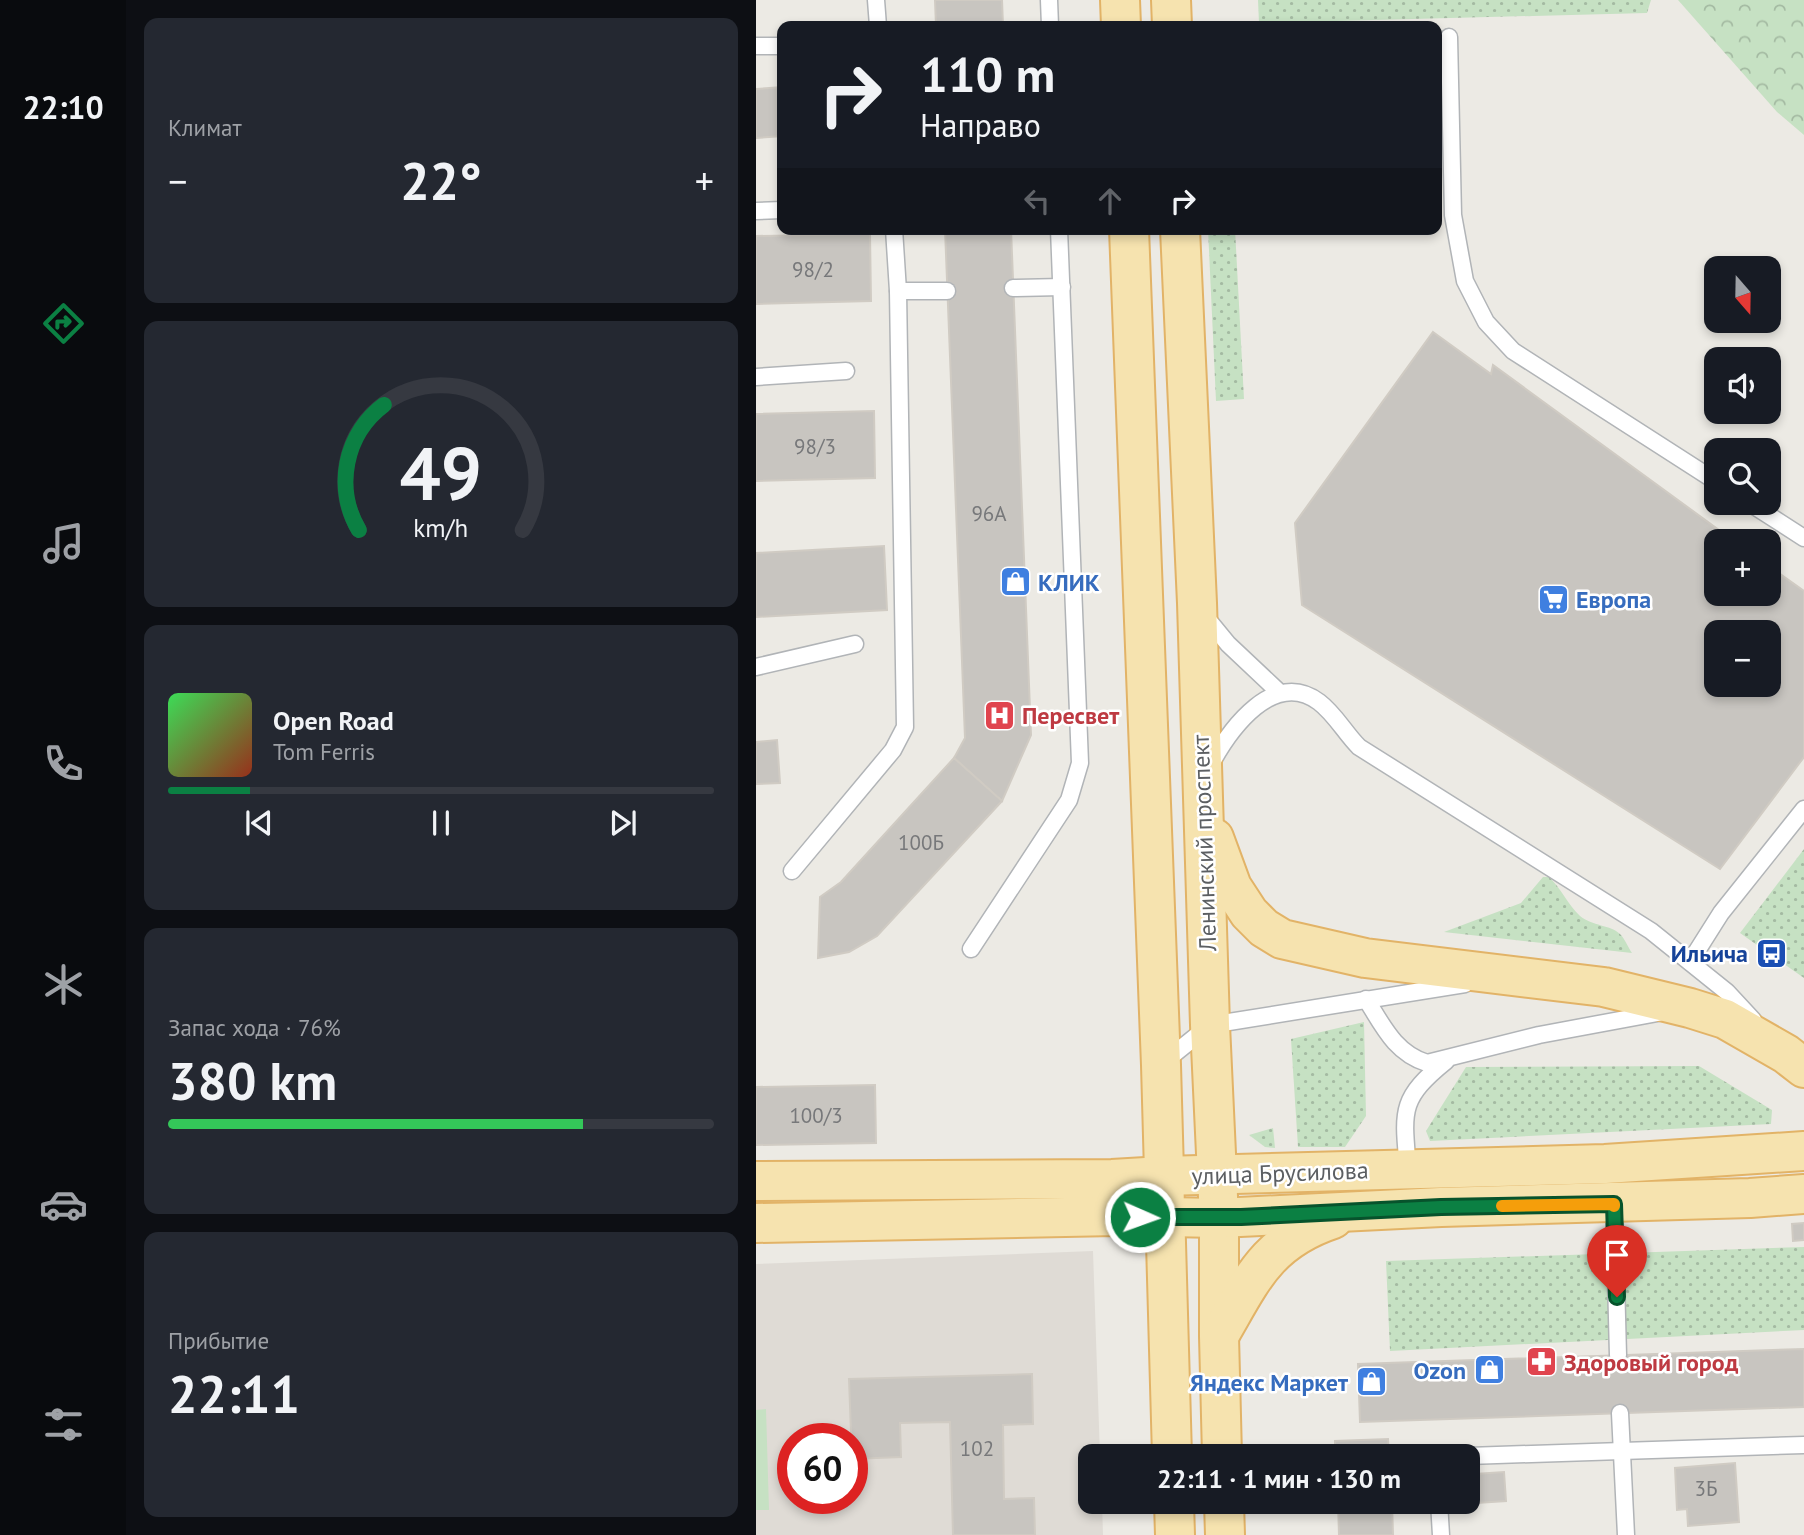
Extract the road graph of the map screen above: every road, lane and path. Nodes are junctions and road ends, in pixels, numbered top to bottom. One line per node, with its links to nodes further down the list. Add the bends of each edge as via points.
1 (876, 0): 5 (lane)
2 (1049, 0): 6 (lane)
3 (1120, 0): 7 (main road)
4 (1171, 0): 8 (main road)
5 (878, 21)
6 (1050, 21)
7 (1121, 21)
8 (1172, 21)
9 (1449, 37): 24 (lane, via 1453,215 1465,281 1486,322 1513,351)
10 (756, 46): 11 (lane)
11 (777, 46)
12 (777, 210): 13 (lane)
13 (756, 211)
14 (894, 235): 20 (lane)
15 (1059, 235): 18 (lane)
16 (1129, 235): 42 (main road)
17 (1180, 235): 27 (main road, Ленинский проспект)
18 (1062, 286): 19 (lane); 34 (lane, via 1080,764 1069,800)
19 (1013, 288)
20 (898, 291): 21 (lane); 33 (lane, via 905,727 892,750)
21 (947, 291)
22 (846, 371): 23 (lane)
23 (756, 377)
24 (1704, 474)
25 (1768, 515): 26 (lane)
26 (1804, 538)
27 (1197, 603): 30 (lane, via 1228,644); 31 (main road, Ленинский проспект)
28 (855, 644): 29 (lane)
29 (756, 667)
30 (1279, 692): 31 (lane, via 1249,713 1227,738); 35 (lane, via 1303,693 1317,701 1359,747 1651,931)
31 (1203, 792): 36 (main road, via 1232,887 1249,913 1282,939 1365,958); 39 (main road, Ленинский проспект)
32 (1804, 809): 35 (lane, via 1721,913)
33 (792, 870)
34 (971, 950)
35 (1690, 962): 41 (lane, via 1727,992)
36 (1512, 976): 37 (lane); 38 (main road, via 1604,987)
37 (1366, 999): 39 (lane); 40 (lane, via 1399,1048 1412,1058 1427,1062)
38 (1690, 1007): 40 (lane, via 1479,1048); 41 (main road, via 1725,1019)
39 (1210, 1025): 42 (lane); 45 (main road, Ленинский проспект)
40 (1448, 1059): 44 (lane, via 1411,1095 1404,1125)
41 (1795, 1061)
42 (1161, 1065): 46 (main road)
43 (1804, 1151): 44 (main road, улица Брусилова, via 1618,1163)
44 (1408, 1169): 45 (main road, улица Брусилова)
45 (1217, 1174): 46 (main road, улица Брусилова); 52 (main road, Ленинский проспект)
46 (1163, 1176): 47 (main road, улица Брусилова); 51 (main road)
47 (756, 1181)
48 (1804, 1194): 49 (main road, улица Брусилова)
49 (1614, 1204): 50 (main road, улица Брусилова); 55 (lane)
50 (1354, 1212): 52 (main road, улица Брусилова); 54 (main road, via 1316,1225 1275,1251 1259,1268)
51 (1164, 1217): 52 (main road, улица Брусилова); 53 (main road, улица Брусилова); 57 (main road)
52 (1219, 1218): 54 (main road, Ленинский проспект)
53 (756, 1223)
54 (1219, 1336): 58 (main road, Ленинский проспект)
55 (1618, 1355)
56 (1620, 1413): 60 (lane)
57 (1172, 1444)
58 (1222, 1444)
59 (1804, 1445): 60 (lane)
60 (1622, 1451): 61 (lane); 68 (lane)
61 (1480, 1456)
62 (1174, 1514): 65 (main road)
63 (1223, 1514): 66 (main road)
64 (1439, 1514): 67 (lane)
65 (1175, 1535)
66 (1224, 1535)
67 (1441, 1535)
68 (1626, 1535)

